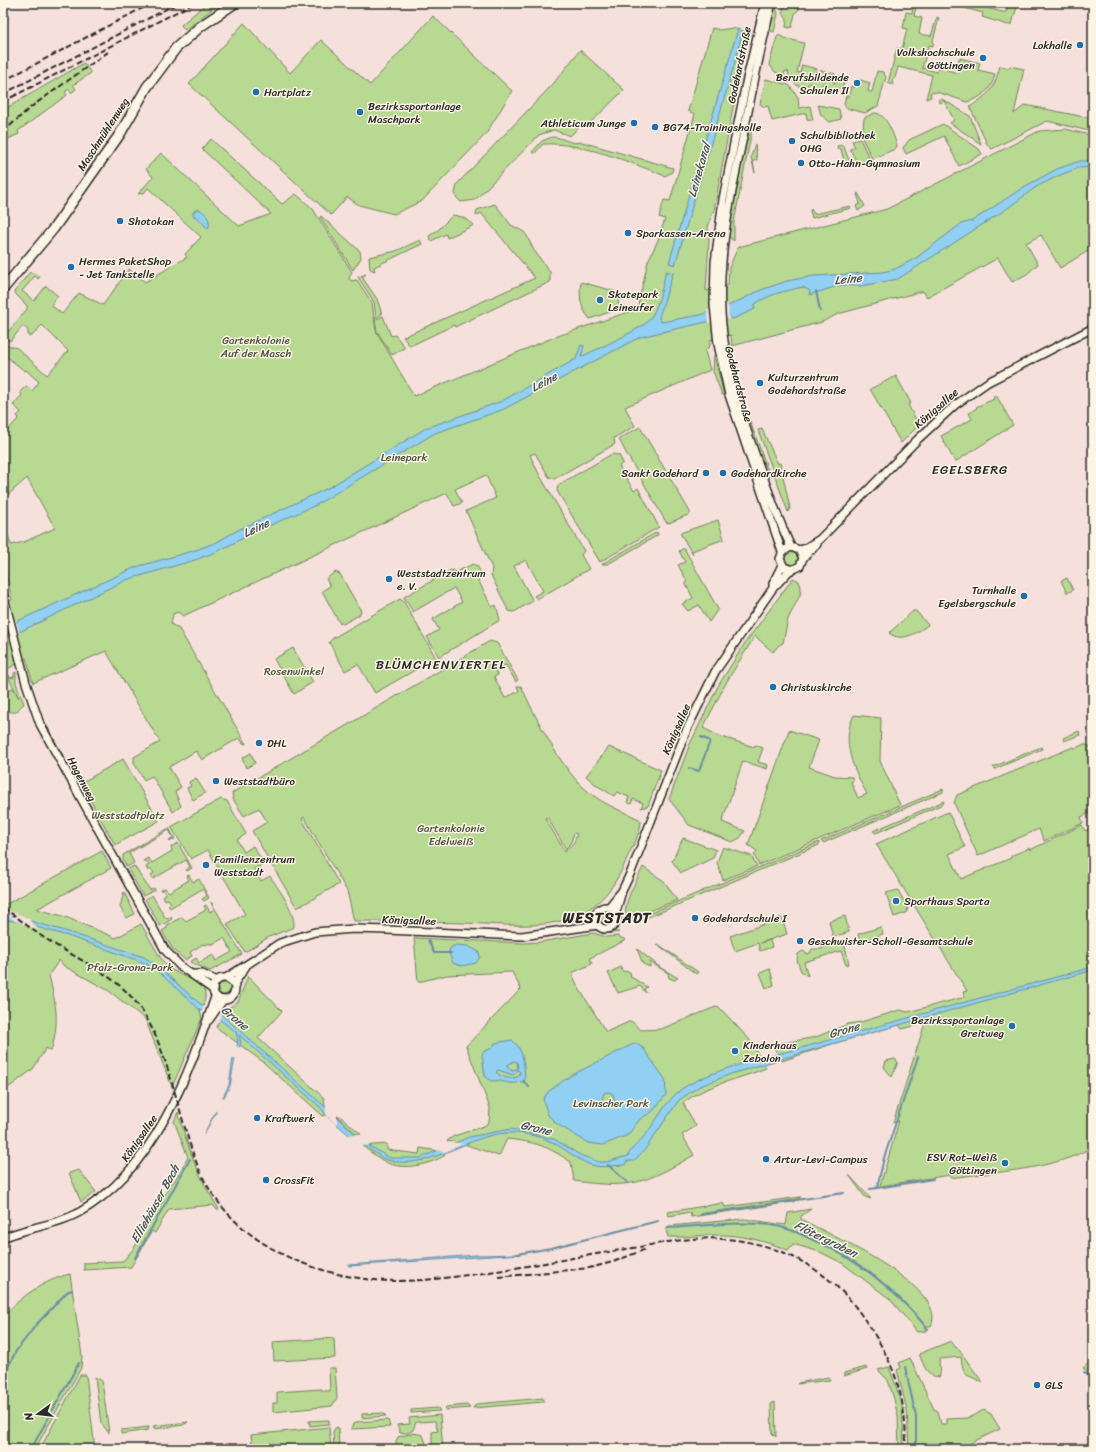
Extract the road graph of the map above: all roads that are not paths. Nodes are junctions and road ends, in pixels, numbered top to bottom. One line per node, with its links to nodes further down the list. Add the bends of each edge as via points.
1 (235, 3): 5 (main road, Maschmühlenweg, via 201,26 176,48 147,87 120,134 54,228)
2 (765, 3): 4 (street, Godehardstraße, via 723,200 715,257)
3 (772, 3): 4 (street, Godehardstraße, via 738,161)
4 (717, 286): 7 (street, Godehardstraße)
5 (3, 289)
6 (1093, 328): 8 (street, Königsallee, via 988,382 955,405 923,433)
7 (721, 343): 9 (street, Godehardstraße, via 735,394 781,526); 11 (street, Godehardstraße, via 728,395)
8 (820, 539): 10 (street, Königsallee); 12 (street, Königsallee)
9 (791, 547): 10 (street); 11 (street)
10 (799, 550): 12 (street)
11 (782, 552): 13 (street, Königsallee)
12 (803, 558): 14 (street, Königsallee, via 798,568)
13 (782, 565): 14 (street); 15 (street, Königsallee)
14 (790, 570): 15 (street, Königsallee)
15 (773, 588): 17 (street, Königsallee, via 715,672 699,703)
16 (3, 595): 24 (street, Hagenweg, via 29,694 40,724 149,924 168,954 180,966)
17 (622, 891): 18 (street, Königsallee); 19 (street, Königsallee)
18 (609, 907): 19 (street); 20 (street, Königsallee, via 599,909)
19 (616, 912): 21 (street, Königsallee, via 617,921 612,928 606,929)
20 (595, 917): 21 (street); 22 (street, Königsallee)
21 (598, 925): 22 (street, Königsallee)
22 (576, 927): 23 (street, Königsallee, via 522,936 326,930 291,938 269,948)
23 (249, 963): 25 (street, Königsallee); 27 (street, Königsallee)
24 (194, 974): 26 (street, Hagenweg, via 202,974); 28 (street, Hagenweg)
25 (226, 978): 26 (street, Königsallee); 27 (street)
26 (217, 980): 28 (street)
27 (234, 984): 30 (street, Königsallee, via 234,994)
28 (212, 988): 29 (street)
29 (215, 997): 30 (street); 31 (street, Königsallee)
30 (223, 1000): 31 (street, Königsallee)
31 (215, 1006): 32 (street, Königsallee, via 165,1120 143,1154 115,1186 94,1203 66,1219)
32 (3, 1238)

